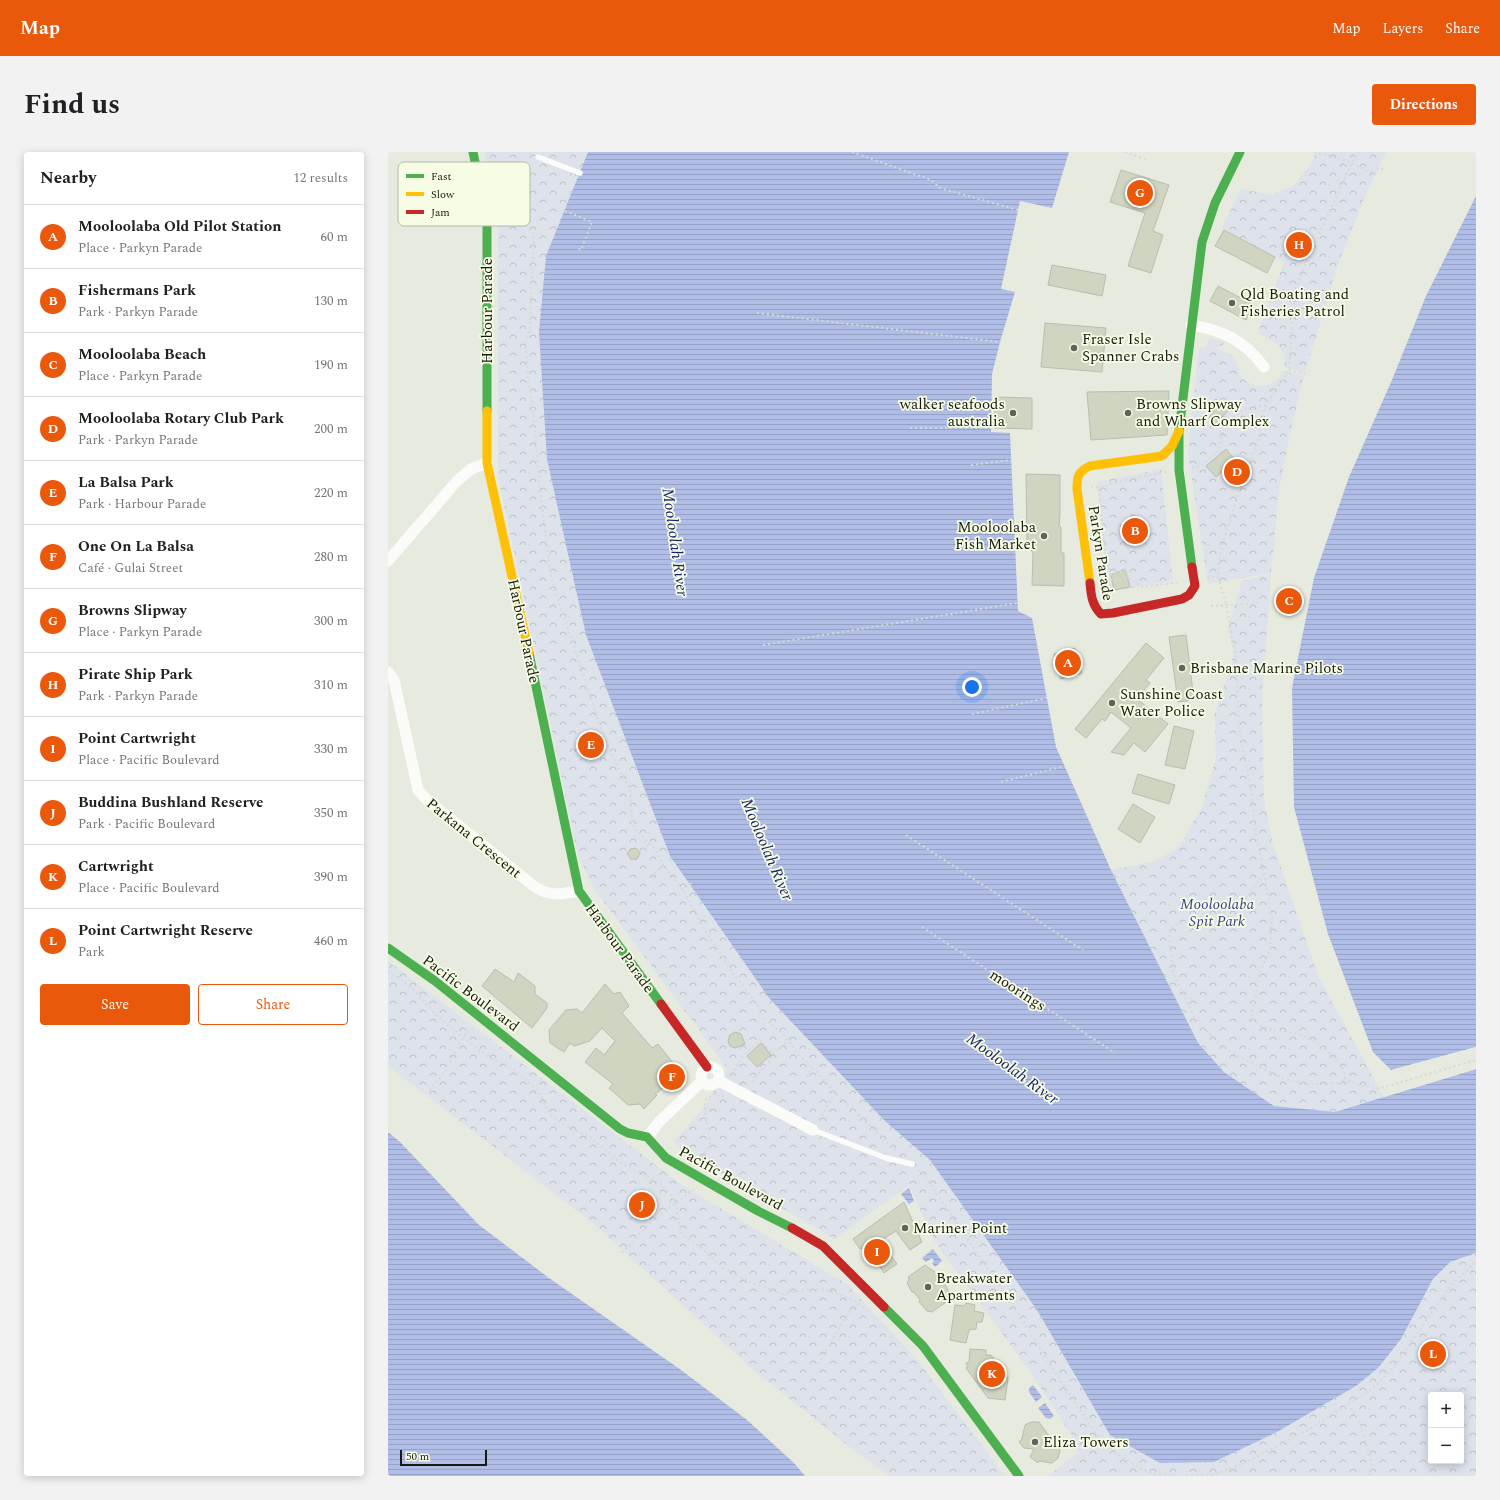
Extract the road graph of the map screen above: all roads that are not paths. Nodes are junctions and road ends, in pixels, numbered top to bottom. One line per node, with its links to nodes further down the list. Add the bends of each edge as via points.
1 (473, 152): 4 (street, Harbour Parade)
2 (1240, 152): 7 (street, via 1215,203 1204,233)
3 (538, 157): 5 (lane)
4 (475, 162)
5 (580, 173)
6 (488, 226): 11 (street, Harbour Parade)
7 (1191, 325): 8 (street, via 1218,331 1253,353); 9 (street)
8 (1264, 367)
9 (1178, 431): 10 (street, via 1172,446); 12 (street)
10 (1162, 456): 12 (street, via 1174,462); 12 (street, Parkyn Parade, via 1090,466 1077,475 1094,605 1098,612 1105,614 1182,599 1191,594 1195,580)
11 (487, 463): 13 (street, via 471,469 457,481); 15 (street, Harbour Parade)
12 (1179, 470)
13 (388, 561)
14 (388, 672): 15 (street, Parkana Crescent, via 394,680 418,790 544,893 555,895)
15 (579, 891): 17 (street, Harbour Parade)
16 (388, 948): 21 (street, Pacific Boulevard, via 435,981 620,1128 628,1133)
17 (707, 1068): 18 (street, via 702,1073); 19 (street, via 713,1067 718,1071)
18 (702, 1081): 19 (street, via 711,1086); 21 (street)
19 (718, 1081): 20 (street)
20 (813, 1130): 22 (lane, via 886,1158)
21 (647, 1137): 23 (street, Pacific Boulevard, via 666,1158 823,1246 923,1346)
22 (912, 1164)
23 (1019, 1476)

